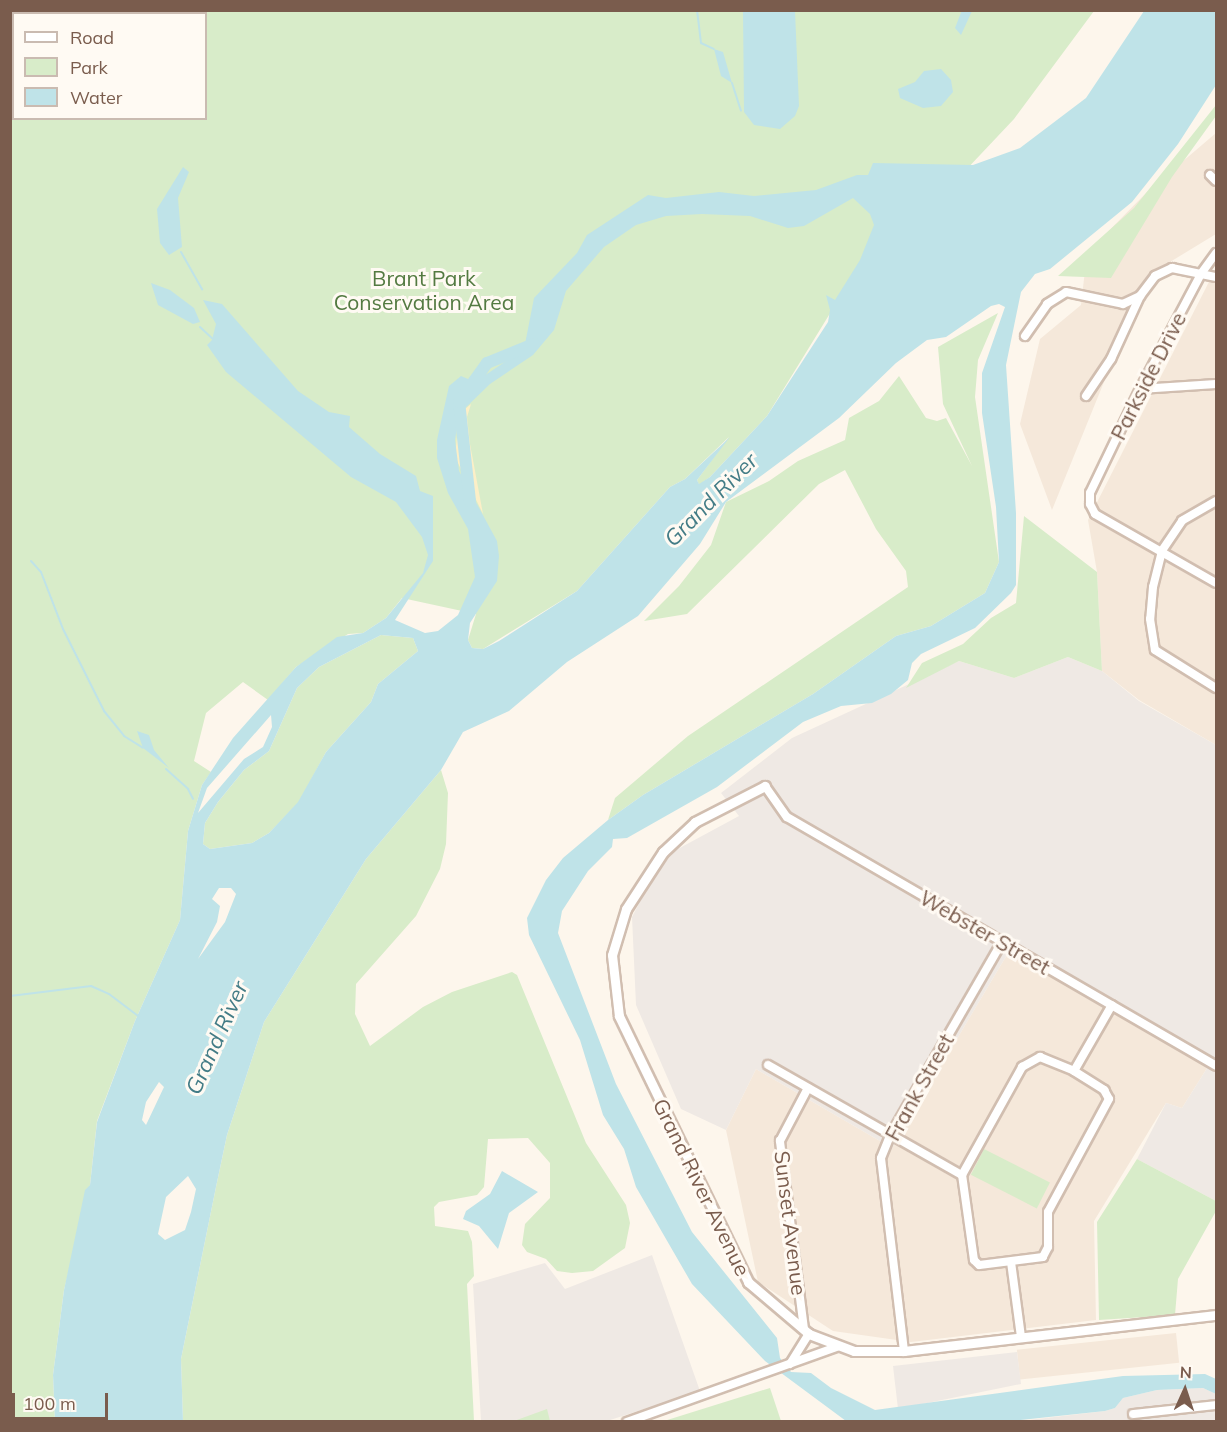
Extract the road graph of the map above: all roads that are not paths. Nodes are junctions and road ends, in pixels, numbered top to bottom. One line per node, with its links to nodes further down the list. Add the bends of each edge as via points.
1 (1216, 253): 2 (street, Parkside Drive)
2 (1201, 274): 3 (street); 4 (street, via 1172,268 1155,276); 7 (street, Parkside Drive)
3 (1216, 277)
4 (1140, 296): 5 (street, via 1123,304 1066,292 1047,304); 8 (street, via 1111,359)
5 (1025, 336)
6 (1216, 384): 7 (street)
7 (1140, 389): 10 (street, Parkside Drive, via 1090,493 1090,504 1095,514)
8 (1086, 396)
9 (1216, 501): 10 (street, via 1182,521)
10 (1162, 551): 11 (street); 12 (street, via 1151,603 1155,650)
11 (1216, 583)
12 (1216, 688)
13 (765, 786): 14 (street, Webster Street, via 787,817); 24 (street, Grand River Avenue, via 695,822 663,852 626,909 612,955 619,1016 748,1282)
14 (1002, 942): 15 (street, Webster Street); 20 (street, Frank Street)
15 (1112, 1005): 17 (street, Webster Street); 18 (street)
16 (768, 1065): 19 (street)
17 (1216, 1066)
18 (1074, 1071): 21 (street, via 1040,1057 1022,1066); 22 (street, via 1104,1090 1108,1099 1047,1212 1048,1247 1043,1257)
19 (808, 1088): 20 (street); 24 (street, Sunset Avenue, via 780,1141)
20 (890, 1136): 21 (street); 27 (street, Frank Street, via 881,1158)
21 (962, 1175): 22 (street, via 974,1260 979,1264)
22 (1011, 1262): 25 (street)
23 (1216, 1315): 25 (street, Grand River Avenue)
24 (806, 1332): 26 (street, Grand River Avenue); 28 (street)
25 (1021, 1337): 27 (street, Grand River Avenue)
26 (837, 1347): 27 (street, Grand River Avenue); 28 (street)
27 (904, 1352)
28 (790, 1364): 31 (street)
29 (1216, 1405): 30 (street)
30 (1133, 1414)
31 (627, 1422)

